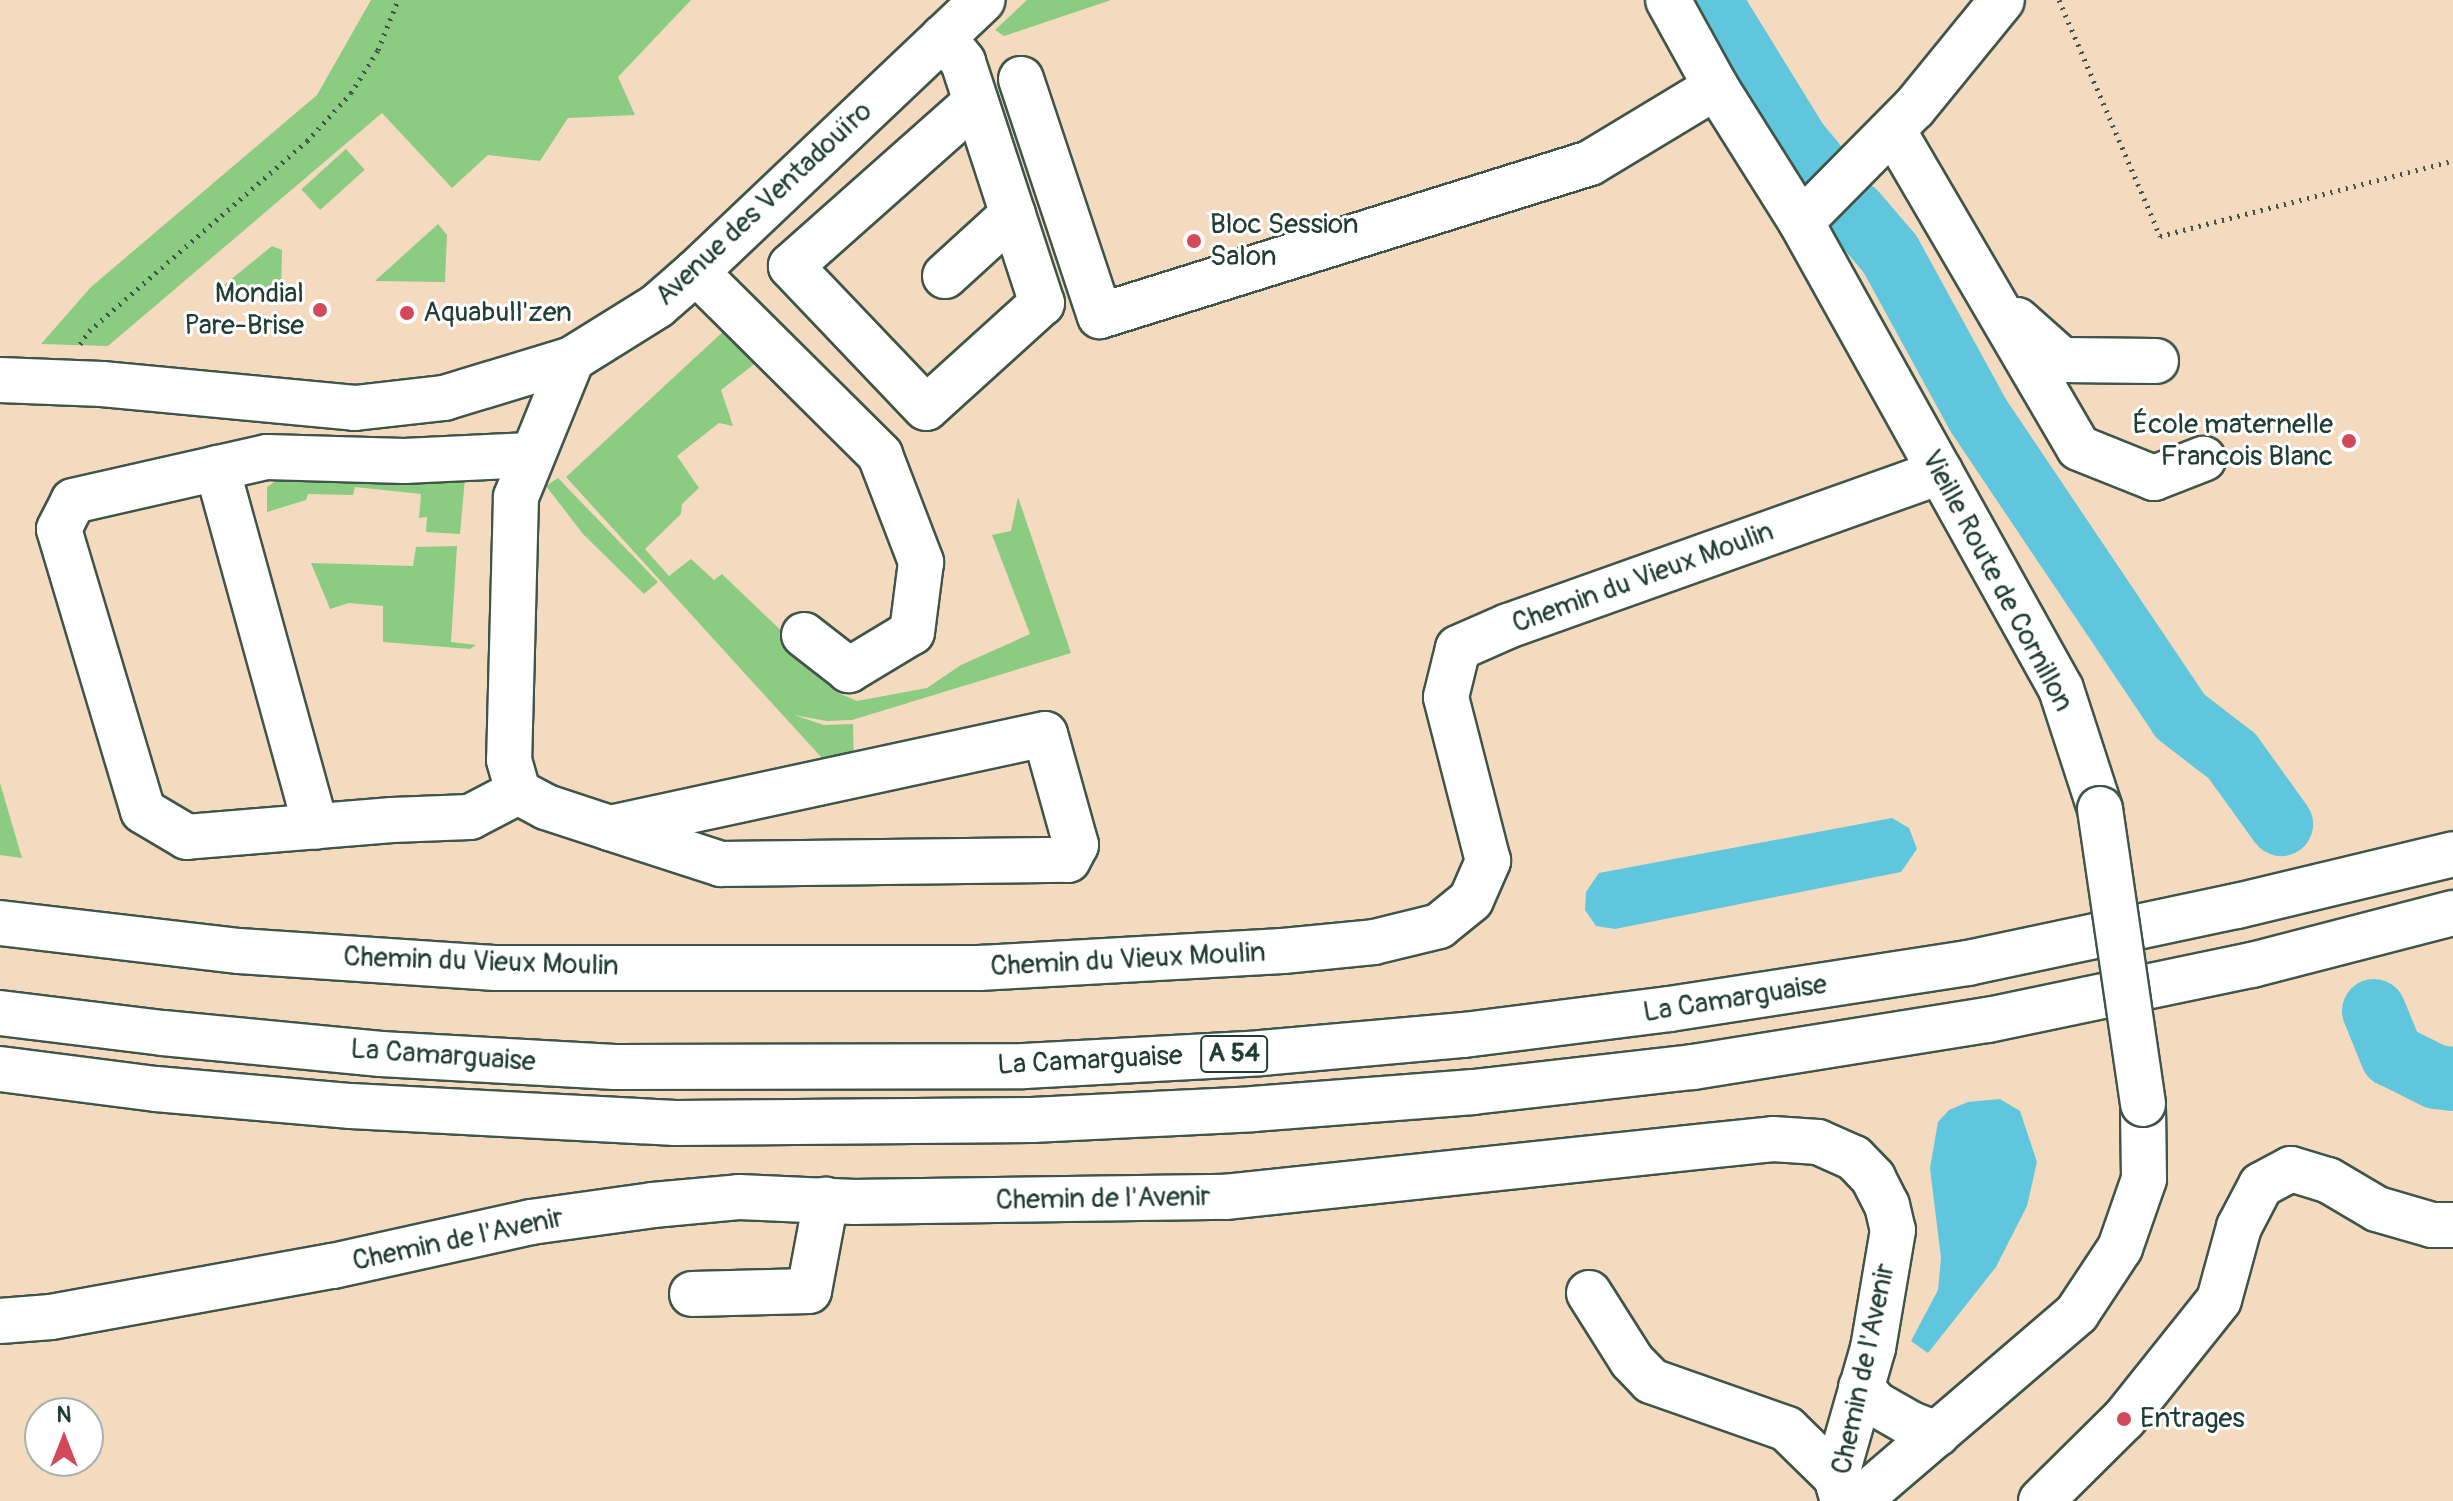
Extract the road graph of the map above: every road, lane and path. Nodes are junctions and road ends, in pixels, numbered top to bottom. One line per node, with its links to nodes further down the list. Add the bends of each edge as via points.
1 (398, 0): 16 (path, via 378,50 351,93 307,141 89,331)
2 (983, 0): 6 (main road, Avenue des Ventadouïro)
3 (1668, 0): 8 (main road, Vieille Route de Cornillon)
4 (2002, 0): 10 (main road)
5 (2059, 0): 11 (path, via 2160,236)
6 (943, 37): 9 (main road, via 963,62); 14 (main road, Avenue des Ventadouïro)
7 (1021, 79): 8 (main road, via 1100,316 1590,163)
8 (1716, 87): 13 (main road, Vieille Route de Cornillon)
9 (976, 102): 12 (main road); 12 (main road, via 791,266 926,408 1042,303)
10 (1904, 119): 13 (main road); 18 (main road, via 2013,316 2062,360); 21 (main road, via 2079,448 2154,478)
11 (2453, 161)
12 (1013, 214): 15 (main road)
13 (1801, 222): 23 (main road, Vieille Route de Cornillon)
14 (696, 272): 17 (main road, Avenue des Ventadouïro, via 657,306); 24 (main road, via 880,455 921,562 912,632 849,670)
15 (945, 276)
16 (72, 355)
17 (572, 359): 19 (main road, Avenue des Ventadouïro, via 444,398 355,408 102,384); 20 (main road)
18 (2156, 361)
19 (0, 380)
20 (530, 455): 22 (main road, via 404,461 267,457); 25 (main road, via 515,512 509,760)
21 (2203, 459)
22 (217, 468): 26 (main road); 26 (main road, via 73,501 59,529 143,811 187,837)
23 (1940, 472): 30 (main road, Chemin du Vieux Moulin, via 1523,620 1458,648 1446,697 1488,861 1471,900 1439,926 1387,939 1283,951 979,968 496,968 239,951); 39 (main road, Vieille Route de Cornillon, bridge, via 2061,689 2100,809 2143,1104 2144,1179 2120,1248 2077,1313)
24 (804, 635)
25 (518, 792): 26 (main road, via 470,817); 27 (main road)
26 (316, 827)
27 (610, 828): 27 (main road, via 721,864 1068,860 1076,845 1045,734)
28 (2453, 854): 31 (main road, La Camarguaise / A 54, via 1968,963 1670,1009 1261,1053 1024,1066 615,1067 381,1054)
29 (2453, 913): 32 (main road, La Camarguaise / A 54, via 2252,965 1972,1023 1693,1067 1253,1109 1032,1120 676,1123 351,1106)
30 (0, 923)
31 (0, 1013)
32 (0, 1069)
33 (826, 1200): 36 (main road, via 809,1291); 37 (main road, Chemin de l'Avenir, via 739,1197 531,1222 333,1266 51,1317); 38 (main road, Chemin de l'Avenir, via 1225,1197 1773,1139 1818,1142 1854,1158 1873,1178 1893,1230)
34 (2453, 1225): 41 (main road, via 2432,1225 2377,1209 2328,1180 2291,1169 2261,1185 2239,1227 2219,1300 2124,1419)
35 (1589, 1293): 40 (main road, via 1632,1361 1651,1381 1787,1429)
36 (692, 1294)
37 (0, 1321)
38 (1861, 1387): 39 (main road, via 1876,1404); 40 (main road, Chemin de l'Avenir)
39 (1937, 1434): 40 (main road, Vieille Route de Cornillon)
40 (1854, 1492)
41 (2041, 1501)

